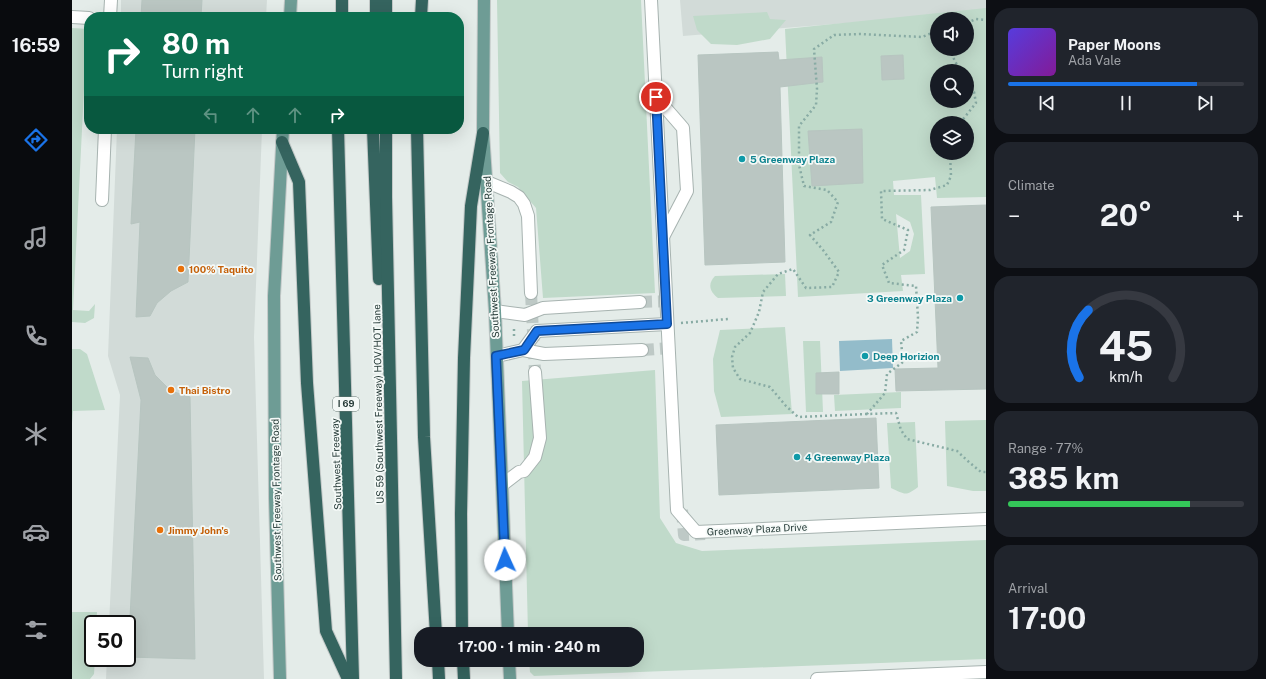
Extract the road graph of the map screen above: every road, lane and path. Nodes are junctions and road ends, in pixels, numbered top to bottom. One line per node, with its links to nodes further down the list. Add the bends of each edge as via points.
1 (111, 0): 9 (street)
2 (291, 0): 10 (main road)
3 (342, 0): 11 (highway)
4 (376, 0): 12 (highway)
5 (386, 0): 13 (highway)
6 (422, 0): 14 (highway)
7 (484, 0): 25 (main road, Southwest Freeway Frontage Road)
8 (651, 0): 21 (street)
9 (110, 12)
10 (290, 12)
11 (342, 12)
12 (376, 12)
13 (386, 12)
14 (421, 12)
15 (72, 17): 16 (street)
16 (84, 18)
17 (974, 20): 18 (path)
18 (986, 20)
19 (930, 34): 50 (path, via 922,37 834,34 814,49 816,105 799,126 799,165 804,186 827,190 838,202 831,222 810,235 839,272 832,287 806,288 793,269 778,274 763,292 759,312 750,333 735,347 732,357 733,368 740,379 770,388 798,417)
20 (974, 92): 22 (path)
21 (656, 97): 36 (street); 36 (street, via 683,128 687,191)
22 (974, 106)
23 (972, 108): 24 (path)
24 (966, 116)
25 (483, 133): 34 (main road, Southwest Freeway Frontage Road); 56 (highway, via 471,206 464,350)
26 (105, 134): 35 (street)
27 (283, 134): 32 (main road, Southwest Freeway Frontage Road)
28 (338, 134): 64 (highway, Southwest Freeway / I 69)
29 (373, 134): 54 (highway)
30 (386, 134): 54 (highway, US 59 (Southwest Freeway) HOV/HOT lane)
31 (418, 134): 55 (highway, via 424,437)
32 (282, 142): 62 (main road, Southwest Freeway Frontage Road, via 274,296 275,498); 63 (highway, via 299,182 307,383 326,631)
33 (950, 160): 50 (path, via 951,176 947,185 930,190 881,191 882,219 908,230 904,250 882,264 889,283 916,286 918,317 917,332 901,341 903,362 888,374 885,393)
34 (487, 182): 37 (street, via 511,192 524,204 528,216); 39 (main road, Southwest Freeway Frontage Road)
35 (102, 200)
36 (663, 238): 42 (street)
37 (531, 292)
38 (640, 302): 40 (street, via 543,308)
39 (495, 311): 40 (street); 48 (main road, Southwest Freeway Frontage Road)
40 (524, 315): 44 (street)
41 (728, 319): 42 (path)
42 (667, 324): 44 (street); 53 (street, Greenway Plaza Drive, via 677,510 696,532)
43 (514, 329): 45 (path)
44 (537, 331): 46 (street)
45 (514, 339)
46 (524, 350): 47 (street, via 544,354); 48 (street)
47 (642, 350)
48 (496, 356): 52 (main road, Southwest Freeway Frontage Road)
49 (535, 372): 52 (street, via 539,446 528,467)
50 (867, 414): 51 (path, via 896,413 901,430 907,439 957,451 981,472)
51 (986, 472)
52 (502, 485): 57 (main road, Southwest Freeway Frontage Road)
53 (986, 519)
54 (394, 604): 65 (highway, US 59 (Southwest Freeway) HOV/HOT lane)
55 (436, 627)
56 (462, 627)
57 (508, 627)
58 (438, 667): 66 (highway)
59 (463, 667): 67 (highway)
60 (509, 667): 68 (main road)
61 (986, 672): 70 (street)
62 (280, 679)
63 (348, 679)
64 (354, 679)
65 (396, 679)
66 (439, 679)
67 (464, 679)
68 (510, 679)
69 (817, 679): 70 (street)
70 (823, 679)

